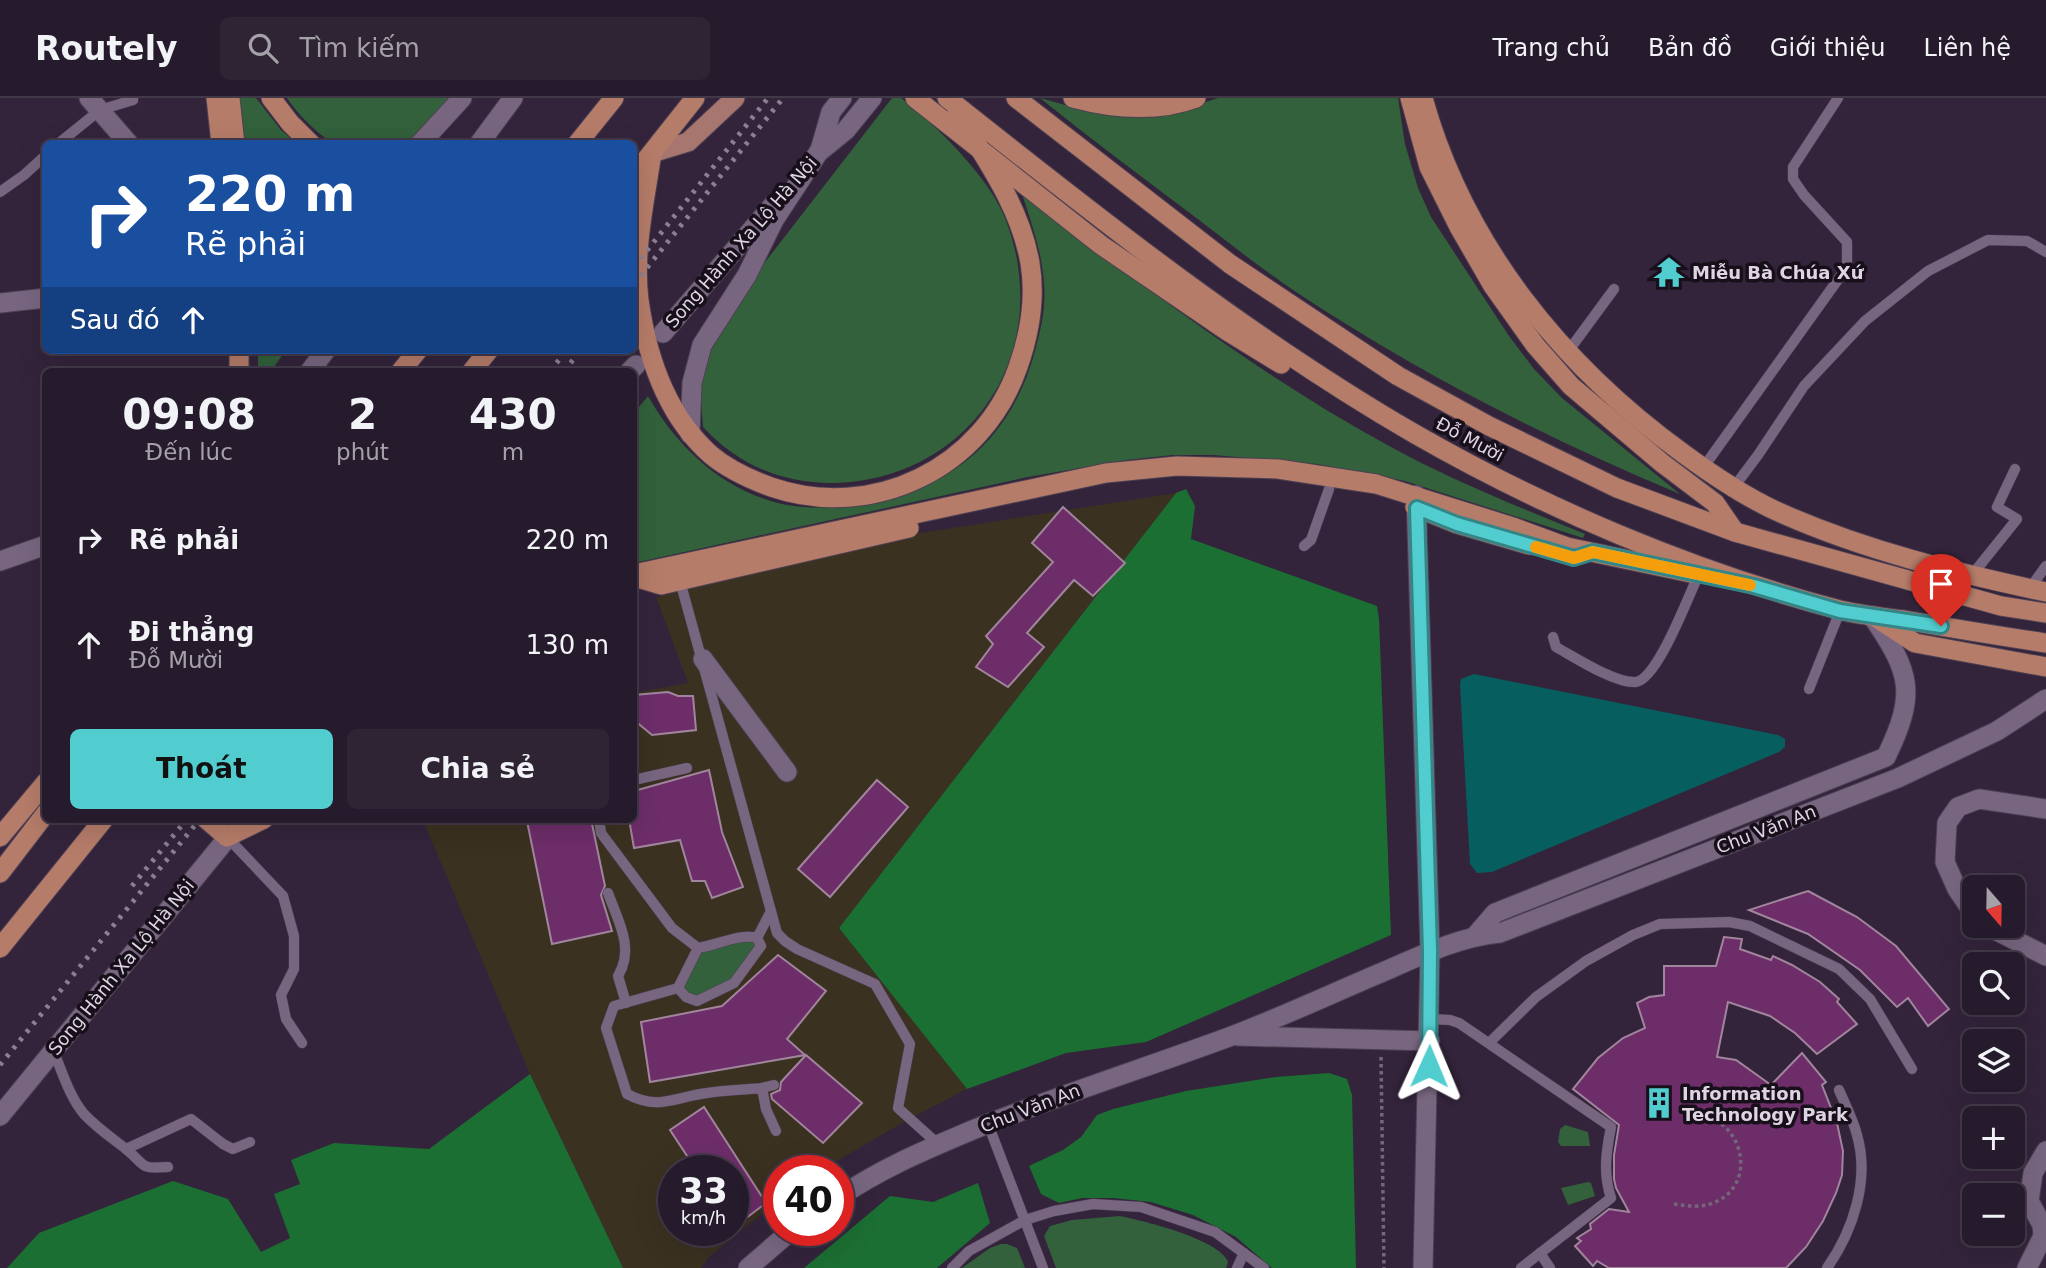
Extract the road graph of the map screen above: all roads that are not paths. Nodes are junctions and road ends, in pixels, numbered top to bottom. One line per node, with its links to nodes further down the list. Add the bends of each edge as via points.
1 (133, 98): 20 (lane)
2 (216, 98): 23 (highway)
3 (230, 98): 24 (highway)
4 (271, 98): 25 (highway)
5 (462, 98): 26 (street)
6 (513, 98): 27 (street)
7 (614, 98): 28 (highway)
8 (695, 98): 31 (highway)
9 (735, 98): 31 (main road, via 688,142)
10 (842, 98): 30 (street, Song Hành Xa Lộ Hà Nội, via 831,112)
11 (872, 98): 30 (street, Song Hành Xa Lộ Hà Nội, via 846,130)
12 (1016, 98): 53 (highway, Đỗ Mười, via 1230,264 1398,376 1617,488)
13 (1073, 98): 14 (highway, via 1139,109)
14 (1196, 98)
15 (1410, 98): 53 (highway, via 1429,167 1459,227 1535,345 1581,395 1715,503)
16 (1423, 98): 40 (highway, via 1445,164 1474,220 1507,276)
17 (1838, 98): 48 (lane, via 1793,167 1793,179 1847,242 1847,267)
18 (948, 99): 29 (highway); 64 (highway, Đỗ Mười, via 1187,284 1299,362 1415,434 1581,517)
19 (919, 101): 29 (highway, Đỗ Mười)
20 (94, 104): 21 (lane); 22 (street)
21 (62, 140)
22 (126, 140)
23 (221, 140)
24 (235, 140)
25 (307, 140)
26 (423, 140)
27 (482, 140)
28 (580, 140)
29 (978, 146): 47 (highway, via 1015,212 1032,282 1024,351 1007,396 982,432 929,473 880,491 834,499 790,493 735,473); 58 (highway, Đỗ Mười, via 1101,245 1383,429 1478,479)
30 (820, 150): 39 (street, Song Hành Xa Lộ Hà Nội); 47 (street, via 702,345 692,383)
31 (652, 153): 33 (highway); 47 (highway, via 640,235 639,298 660,380)
32 (42, 159): 34 (lane)
33 (637, 171)
34 (0, 192)
35 (2046, 252): 50 (lane, via 2027,241 1988,240 1928,271 1865,321 1804,386)
36 (1614, 289): 40 (lane)
37 (42, 298): 38 (street)
38 (0, 303)
39 (663, 334)
40 (1567, 353): 48 (highway, via 1624,407)
41 (323, 354): 44 (street)
42 (415, 354): 45 (highway)
43 (486, 354): 46 (highway)
44 (312, 368)
45 (403, 368)
46 (474, 368)
47 (690, 434)
48 (1703, 468): 50 (highway)
49 (2015, 469): 61 (lane, via 1997,507 2017,519)
50 (1734, 487): 61 (highway, via 1780,513 1847,540)
51 (1329, 489): 52 (highway); 55 (lane, via 1311,540); 63 (highway, via 1177,476 1112,485)
52 (1417, 501): 58 (highway, via 1567,547); 59 (highway, via 1376,484 1278,469 1177,466 1093,476); 100 (street)
53 (1735, 533): 67 (highway, Đỗ Mười, via 2001,606)
54 (42, 546): 56 (street)
55 (1304, 546)
56 (0, 561)
57 (2046, 566): 65 (lane)
58 (1672, 569): 60 (highway)
59 (637, 574)
60 (1699, 574): 64 (highway); 69 (lane, via 1657,662 1637,682 1617,678 1565,652 1556,647)
61 (1972, 575): 65 (highway)
62 (637, 576): 63 (highway, via 662,585)
63 (680, 581): 71 (lane)
64 (1754, 586): 66 (highway, Đỗ Mười)
65 (2038, 591)
66 (1840, 611): 68 (highway, Đỗ Mười); 73 (lane)
67 (2046, 613)
68 (1871, 615): 70 (highway); 72 (highway, Đỗ Mười, via 1915,643); 75 (street, via 1902,664 1907,687 1905,708)
69 (1553, 637)
70 (2046, 643)
71 (703, 659): 77 (street); 94 (lane)
72 (2046, 667)
73 (1809, 689)
74 (2046, 699): 78 (street, Chu Văn An, via 1987,736)
75 (1886, 757): 78 (street); 95 (street, Chu Văn An, via 1495,913)
76 (687, 768): 79 (lane)
77 (787, 772)
78 (1898, 778): 95 (street, Chu Văn An, via 1500,933)
79 (637, 779)
80 (42, 787): 90 (highway)
81 (2046, 809): 93 (street, via 1979,799 1958,807 1947,823 1945,862)
82 (42, 817): 90 (highway)
83 (42, 819): 91 (highway)
84 (101, 823): 98 (highway)
85 (211, 823): 89 (highway)
86 (239, 823): 89 (street, Song Hành Xa Lộ Hà Nội)
87 (256, 823): 89 (highway)
88 (600, 823): 99 (lane, via 601,833 672,928)
89 (227, 837): 107 (lane, via 283,896 294,936 294,969 281,995 286,1019); 109 (street, Song Hành Xa Lộ Hà Nội)
90 (0, 839)
91 (0, 873)
92 (608, 892): 103 (lane, via 628,951 618,976)
93 (1962, 896)
94 (771, 911): 96 (lane); 118 (lane, via 777,933 785,941 875,984 909,1044 898,1108)
95 (1476, 935): 100 (street, Chu Văn An)
96 (757, 938): 99 (lane, via 747,934); 102 (lane, via 761,946 734,983 697,1000)
97 (2011, 938): 101 (street)
98 (0, 948)
99 (698, 948): 102 (lane)
100 (1430, 951): 104 (street); 105 (street, Chu Văn An)
101 (2046, 956)
102 (678, 988): 103 (lane)
103 (626, 1003): 112 (lane, via 614,1006 606,1028 627,1094 644,1103)
104 (1430, 1019): 106 (street); 108 (lane, via 1460,1023)
105 (1230, 1036): 106 (street, Chu Văn An); 115 (street, Chu Văn An)
106 (1430, 1041): 132 (street)
107 (302, 1043)
108 (1489, 1043): 110 (lane, via 1536,997 1633,935 1660,924 1729,922 1750,926 1839,968 1870,999); 126 (lane, via 1611,1127 1605,1172 1611,1198)
109 (53, 1049): 114 (street, Song Hành Xa Lộ Hà Nội); 119 (lane, via 83,1113)
110 (1912, 1069)
111 (774, 1086): 112 (lane)
112 (762, 1088): 116 (lane)
113 (1839, 1090): 135 (lane, via 1858,1137 1860,1191 1840,1248)
114 (0, 1116)
115 (988, 1124): 118 (street, Chu Văn An); 123 (lane)
116 (776, 1131)
117 (250, 1142): 119 (lane, via 233,1149 191,1119)
118 (938, 1144): 122 (street, Chu Văn An)
119 (126, 1149): 121 (lane, via 148,1168)
120 (2046, 1151): 136 (street, via 2033,1173 2029,1201 2043,1237)
121 (168, 1167)
122 (854, 1187)
123 (1025, 1220): 125 (lane, via 1093,1204 1141,1207 1215,1231); 128 (lane, via 969,1251); 129 (lane)
124 (773, 1246): 127 (street)
125 (1244, 1253): 130 (lane); 131 (lane)
126 (1540, 1253): 133 (lane); 134 (lane)
127 (748, 1268)
128 (952, 1268)
129 (1043, 1268)
130 (1237, 1268)
131 (1264, 1268)
132 (1423, 1268)
133 (1521, 1268)
134 (1550, 1268)
135 (1827, 1268)
136 (2027, 1268)

